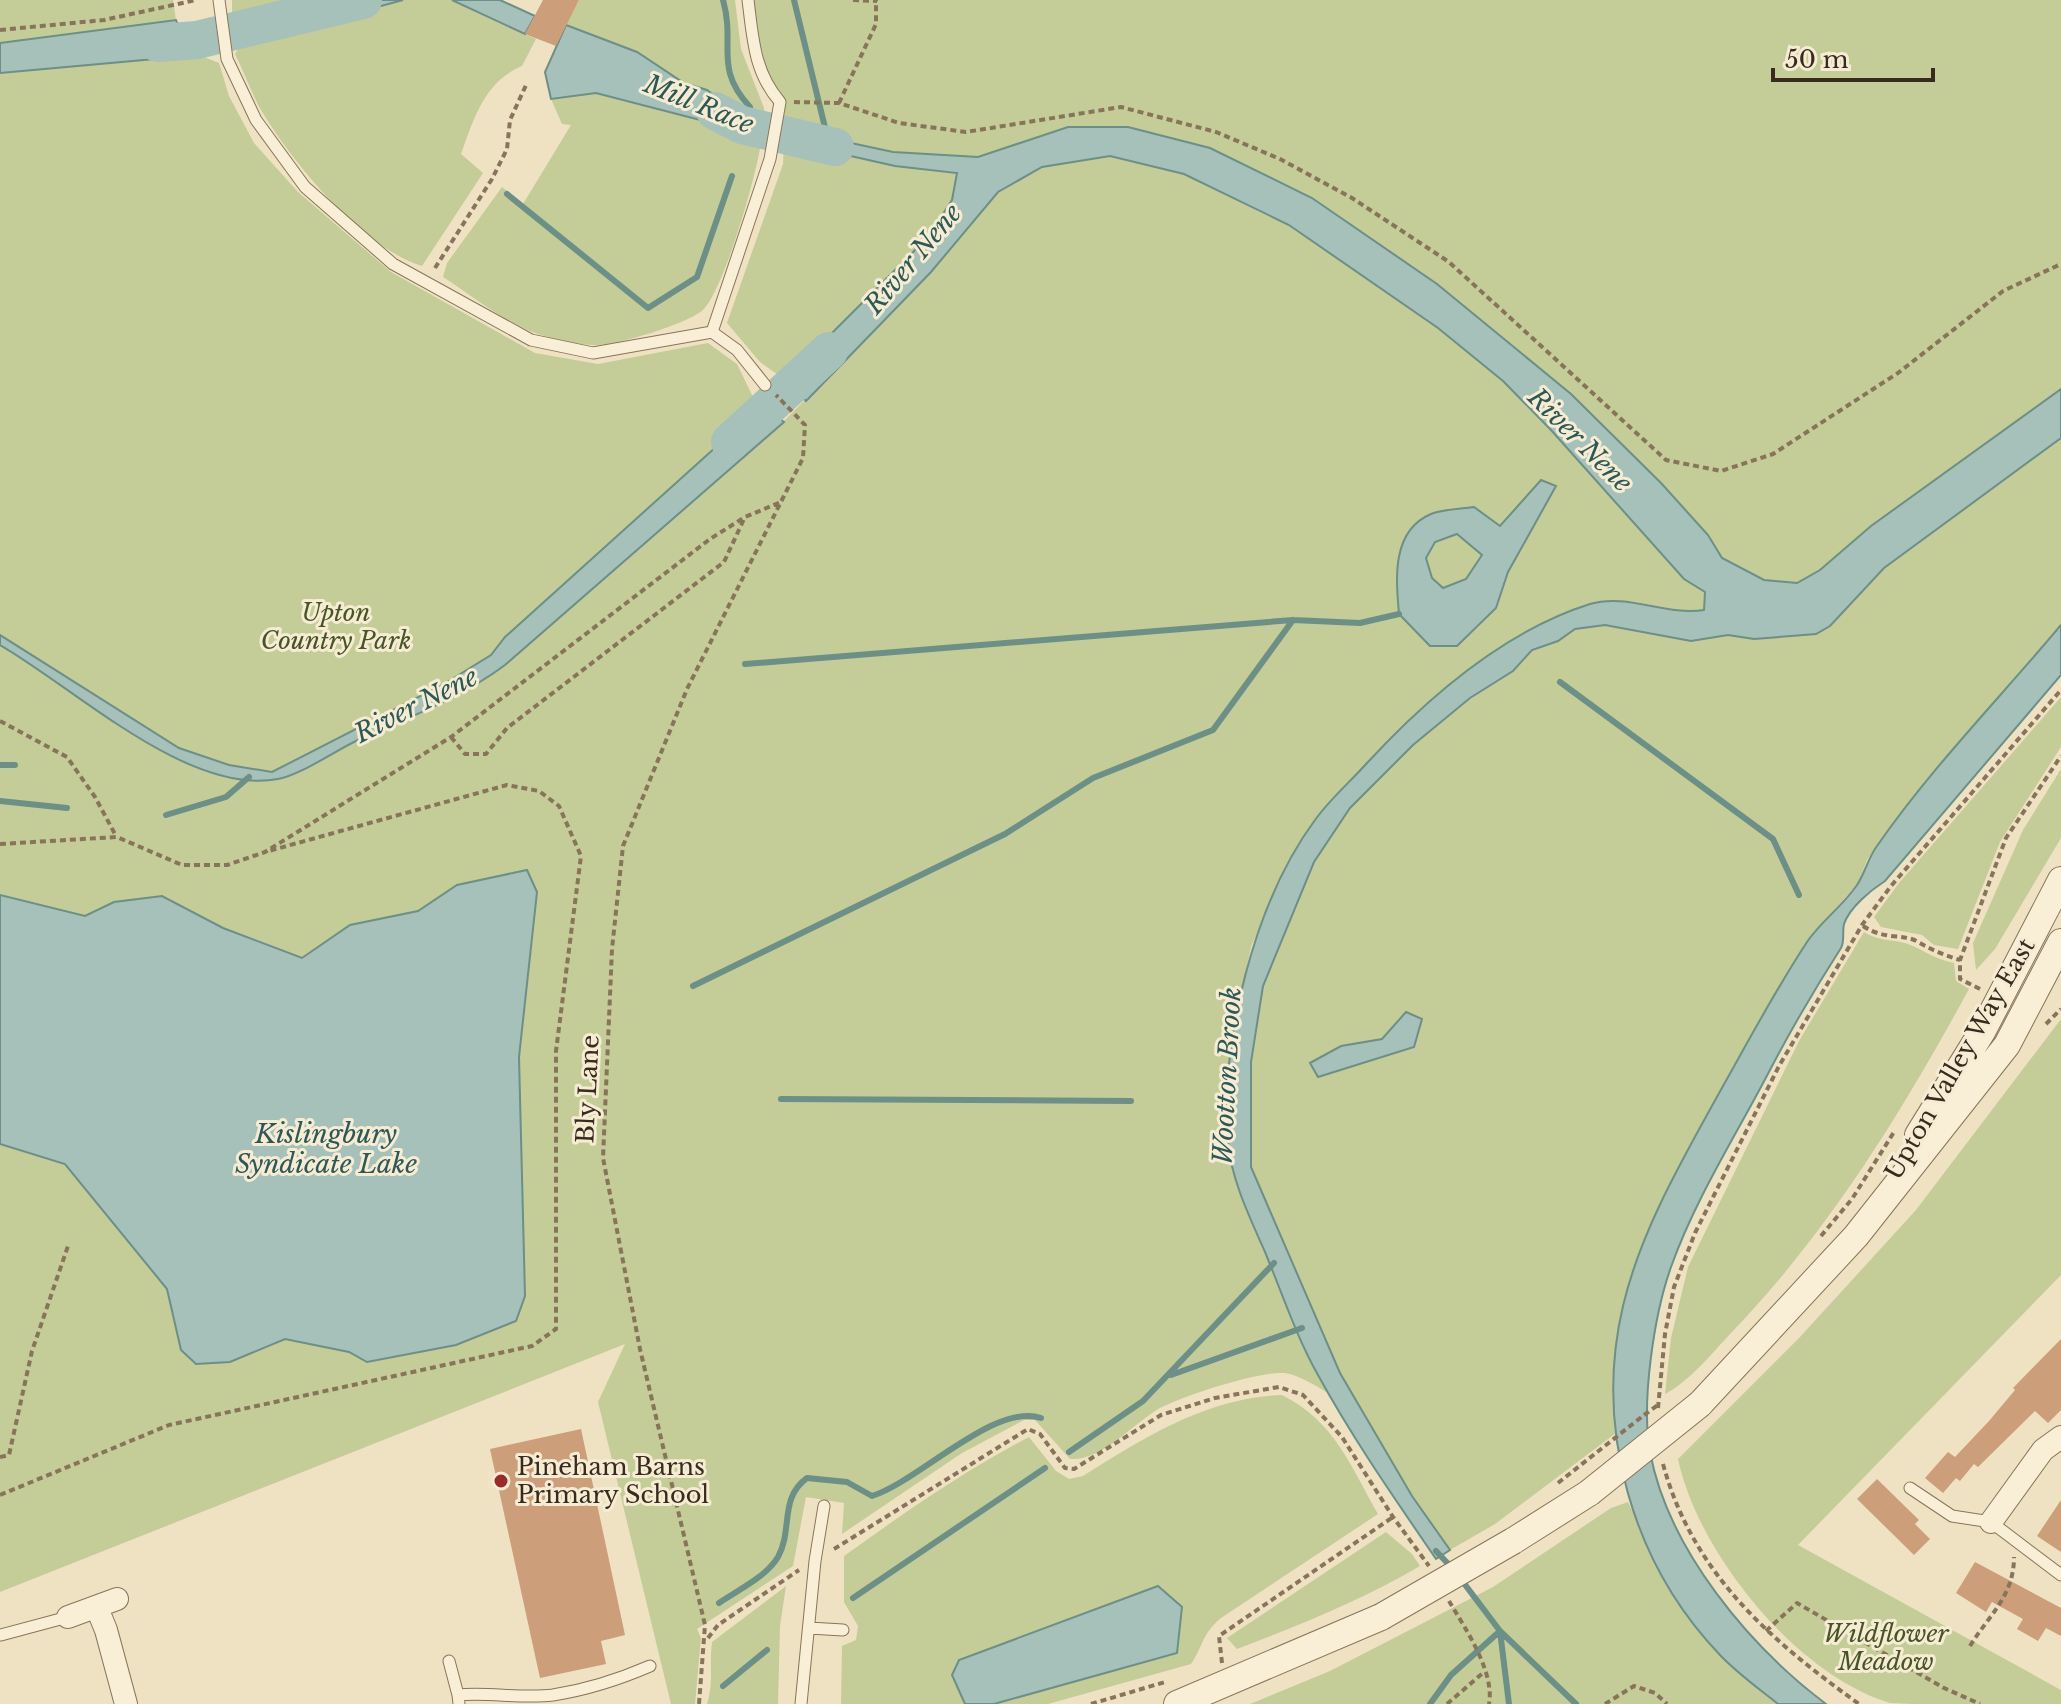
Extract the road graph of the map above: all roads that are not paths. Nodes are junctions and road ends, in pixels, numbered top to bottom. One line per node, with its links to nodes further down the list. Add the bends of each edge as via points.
1 (219, 0): 3 (lane, via 227,59 256,120 305,187 393,264 531,340 593,353)
2 (748, 0): 3 (lane, via 754,56 764,84 780,102 770,159)
3 (712, 332): 4 (lane, via 737,350)
4 (765, 385)
5 (2061, 883): 9 (street, Upton Valley Way East, via 1982,1032)
6 (2061, 942): 8 (street, Upton Valley Way East)
7 (2061, 983): 8 (street)
8 (2036, 995): 9 (street, Upton Valley Way East, via 2007,1045)
9 (1856, 1236): 24 (street, Upton Valley Way East, bridge, via 1700,1404 1589,1493 1381,1617)
10 (2061, 1437): 13 (street, via 2043,1450)
11 (1910, 1488): 13 (lane, via 1952,1516)
12 (824, 1506): 16 (lane)
13 (1991, 1522): 14 (lane)
14 (2061, 1575)
15 (68, 1617): 18 (lane); 22 (street, via 107,1603 106,1630)
16 (809, 1628): 17 (lane); 23 (lane)
17 (843, 1630)
18 (1, 1635)
19 (449, 1661): 21 (lane)
20 (650, 1666): 21 (lane, via 551,1695)
21 (459, 1700)
22 (126, 1704)
23 (801, 1704)
24 (1177, 1704)

